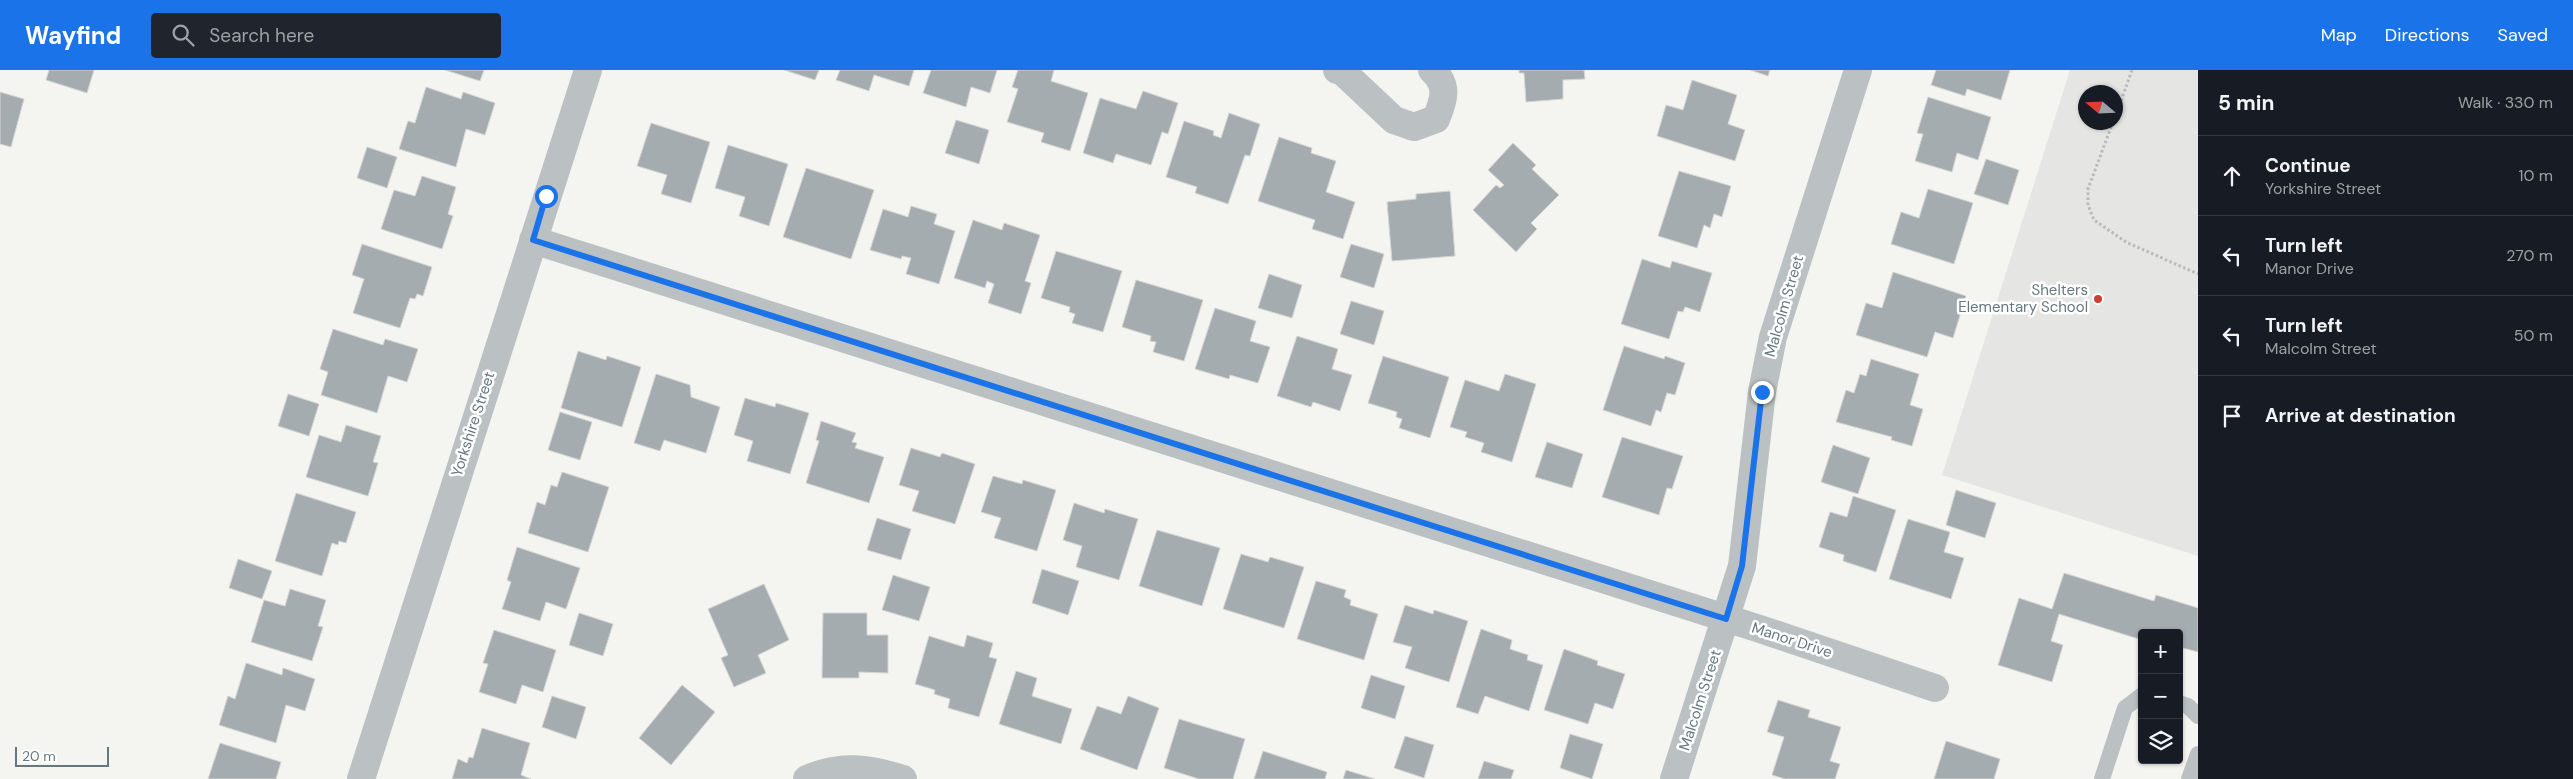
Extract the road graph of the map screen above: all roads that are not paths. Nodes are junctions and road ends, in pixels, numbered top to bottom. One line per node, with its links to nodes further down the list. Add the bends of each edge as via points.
1 (588, 70): 5 (street, Yorkshire Street)
2 (1432, 70): 4 (street, via 1440,77 1444,99 1436,119 1414,127 1394,120)
3 (1858, 70): 6 (street, Malcolm Street, via 1773,337 1762,392 1742,566)
4 (1344, 71)
5 (533, 240): 6 (street, Manor Drive); 12 (street, Yorkshire Street)
6 (1726, 619): 7 (street, Manor Drive); 15 (street, Malcolm Street)
7 (1935, 688)
8 (2138, 698): 16 (lane, via 2125,708)
9 (2183, 704): 10 (lane)
10 (2198, 716)
11 (2198, 754): 17 (lane)
12 (361, 779)
13 (807, 779): 14 (street, via 825,772 861,768)
14 (903, 779)
15 (1674, 779)
16 (2102, 779)
17 (2189, 779)

